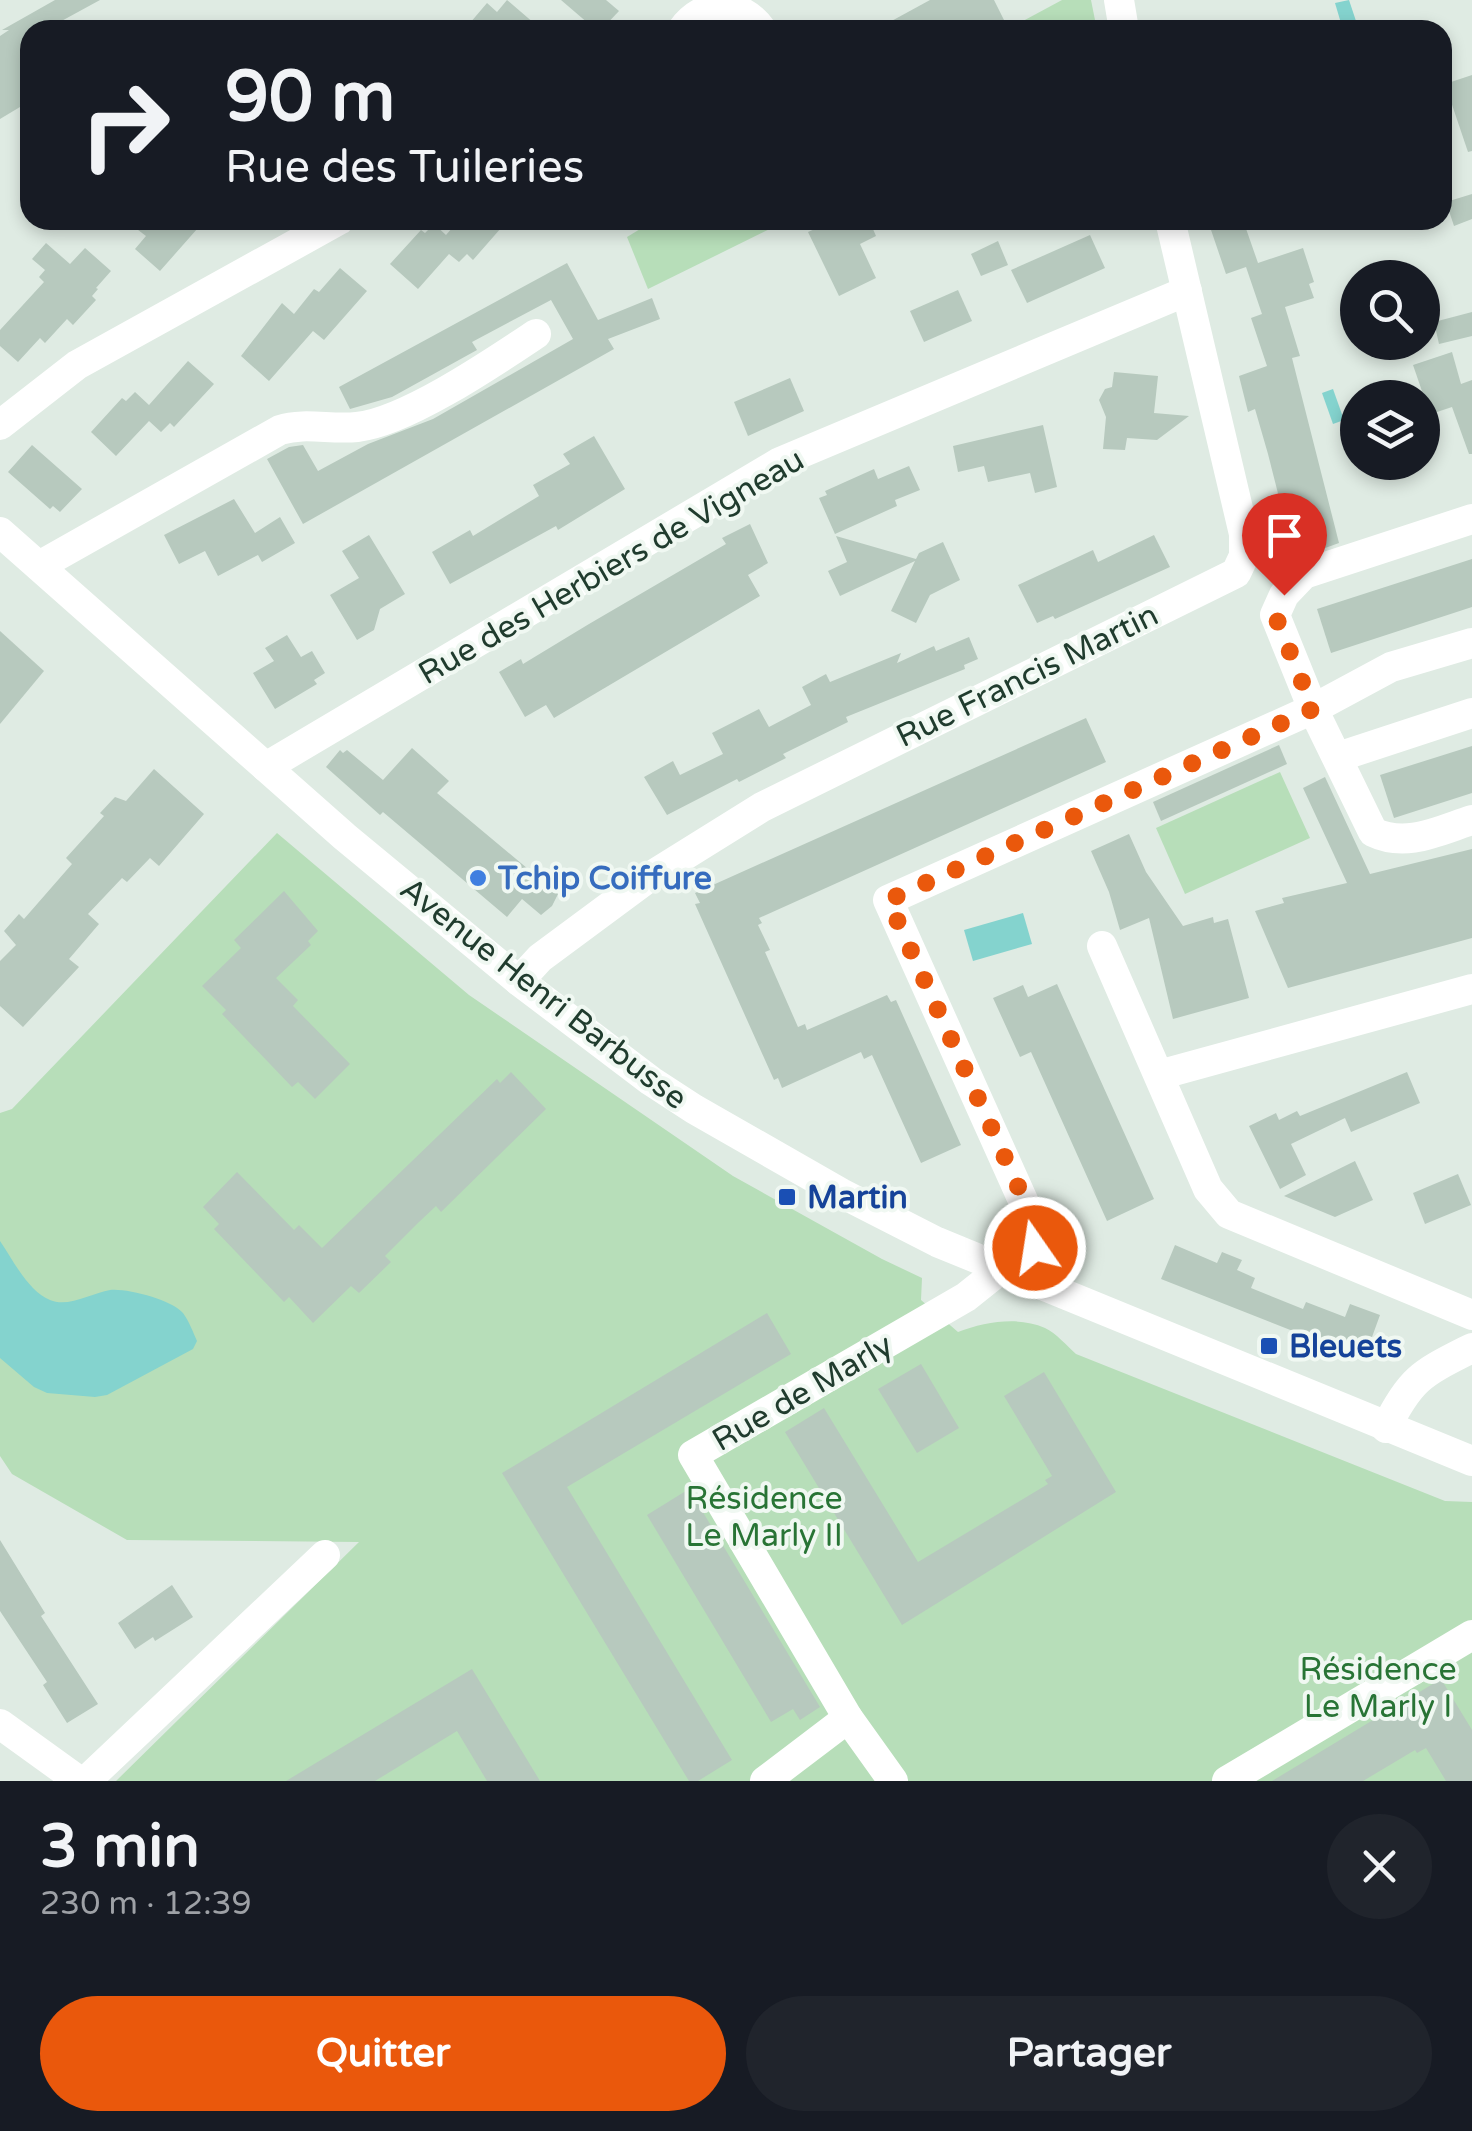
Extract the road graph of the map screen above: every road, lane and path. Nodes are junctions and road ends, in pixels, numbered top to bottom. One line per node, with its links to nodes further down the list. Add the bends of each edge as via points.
1 (692, 20): 2 (street, via 701,10 730,6)
2 (753, 20)
3 (321, 230): 7 (street, via 77,365)
4 (1172, 230): 5 (street, Rue Francis Martin)
5 (1187, 291): 15 (street, Rue des Herbiers de Vigneau, via 780,462); 18 (street, Rue Francis Martin, via 1244,534 1236,574 762,807 648,878)
6 (536, 334): 10 (street, via 478,372 360,427 280,430)
7 (0, 425)
8 (1472, 519): 12 (street, via 1304,574 1284,595 1275,615)
9 (0, 532): 10 (street, Avenue Henri Barbusse)
10 (40, 566): 15 (street, Avenue Henri Barbusse)
11 (1472, 643): 12 (street, via 1391,667)
12 (1313, 709): 14 (street); 21 (street, via 888,900 1030,1215 1035,1248)
13 (1472, 713): 14 (street)
14 (1338, 757): 16 (street, via 1372,832 1392,841 1412,839)
15 (266, 767): 18 (street, Avenue Henri Barbusse)
16 (1472, 820)
17 (1102, 946): 20 (street)
18 (519, 980): 21 (street, Avenue Henri Barbusse, via 694,1109 840,1193)
19 (1472, 990): 20 (street)
20 (1159, 1076): 22 (street, via 1208,1188 1230,1214)
21 (1013, 1274): 24 (street, Avenue Henri Barbusse); 28 (street, Rue de Marly, via 694,1455)
22 (1472, 1314)
23 (1472, 1348): 24 (street, via 1426,1371 1404,1392)
24 (1386, 1428): 25 (street, Avenue Henri Barbusse)
25 (1472, 1460)
26 (326, 1555): 30 (street)
27 (1472, 1635): 33 (street)
28 (848, 1718): 31 (street); 32 (street)
29 (0, 1724): 30 (street)
30 (82, 1781)
31 (765, 1781)
32 (892, 1781)
33 (1227, 1781)

